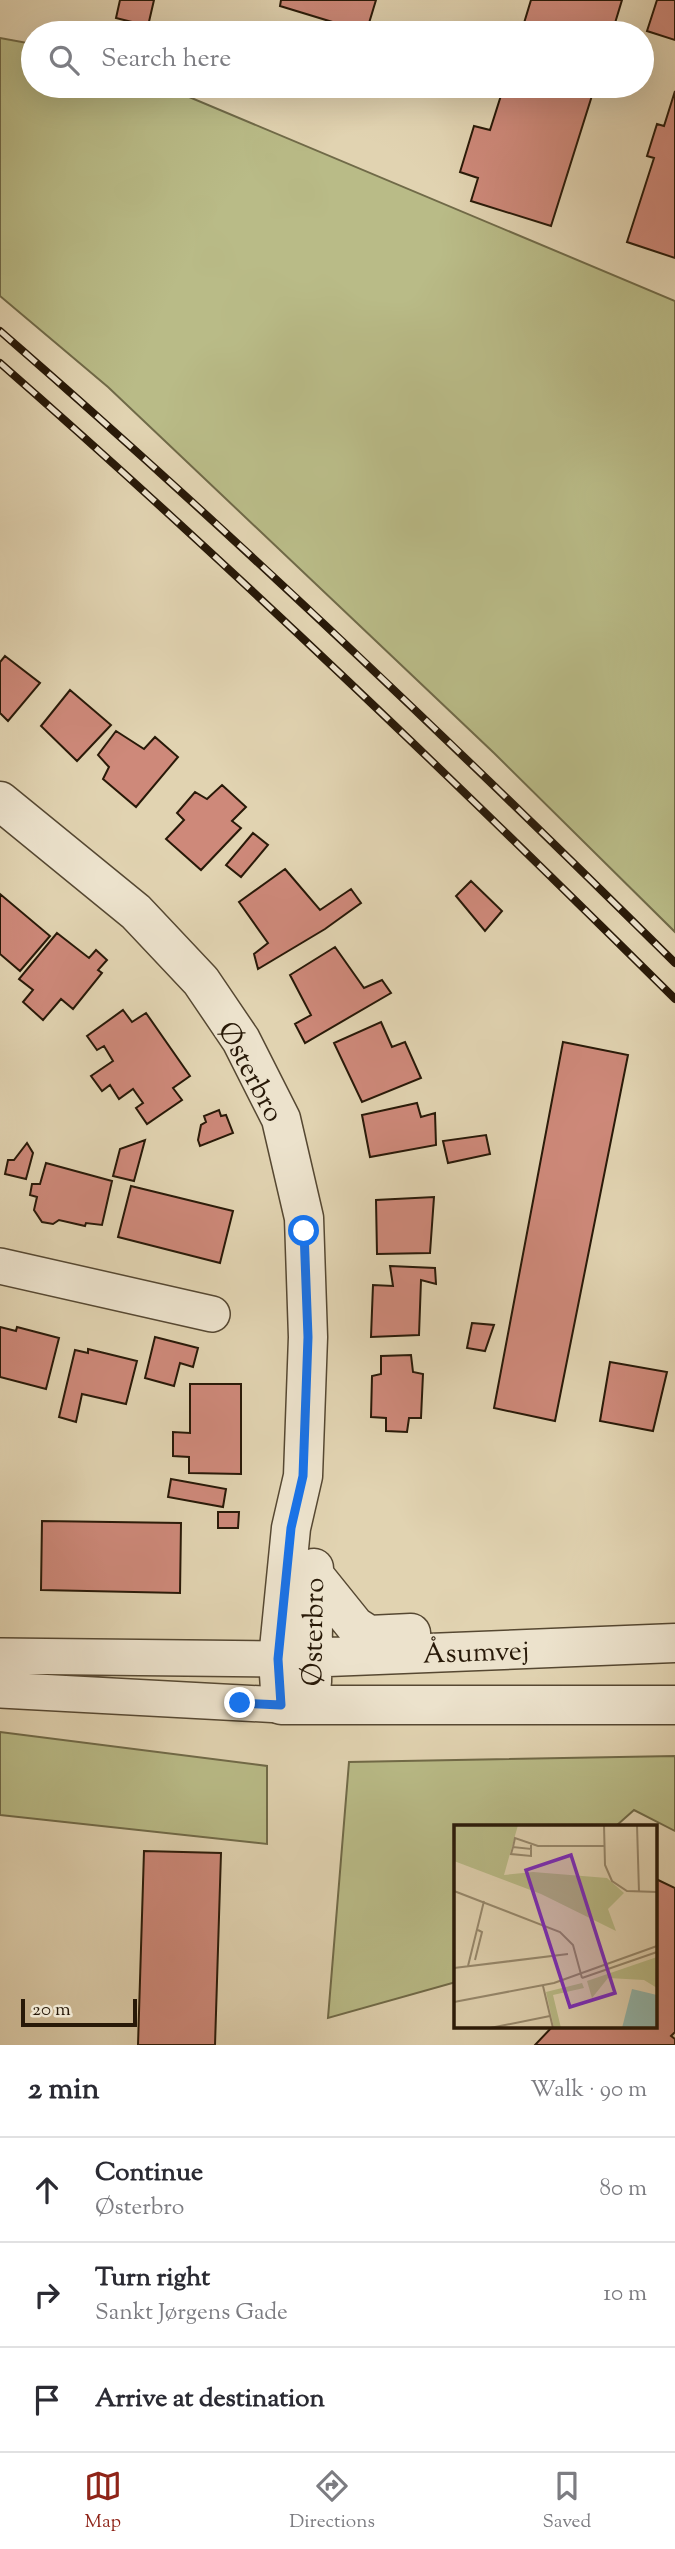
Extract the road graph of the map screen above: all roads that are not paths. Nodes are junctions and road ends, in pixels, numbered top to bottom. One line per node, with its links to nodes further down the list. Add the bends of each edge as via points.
1 (0, 802): 4 (street, Østerbro, via 136,912 201,981 241,1040 281,1119 304,1218 308,1337)
2 (0, 1266): 3 (street)
3 (212, 1314)
4 (303, 1476): 5 (street, Østerbro, via 315,1531); 9 (street, Østerbro, via 291,1528)
5 (314, 1575): 6 (street, via 355,1626 369,1635); 9 (street, Østerbro)
6 (675, 1626)
7 (675, 1643): 9 (street, Åsumvej)
8 (0, 1656): 9 (street)
9 (296, 1658): 11 (street, Østerbro)
10 (0, 1690): 11 (street)
11 (296, 1705): 12 (street, Åsumvej)
12 (675, 1705)

